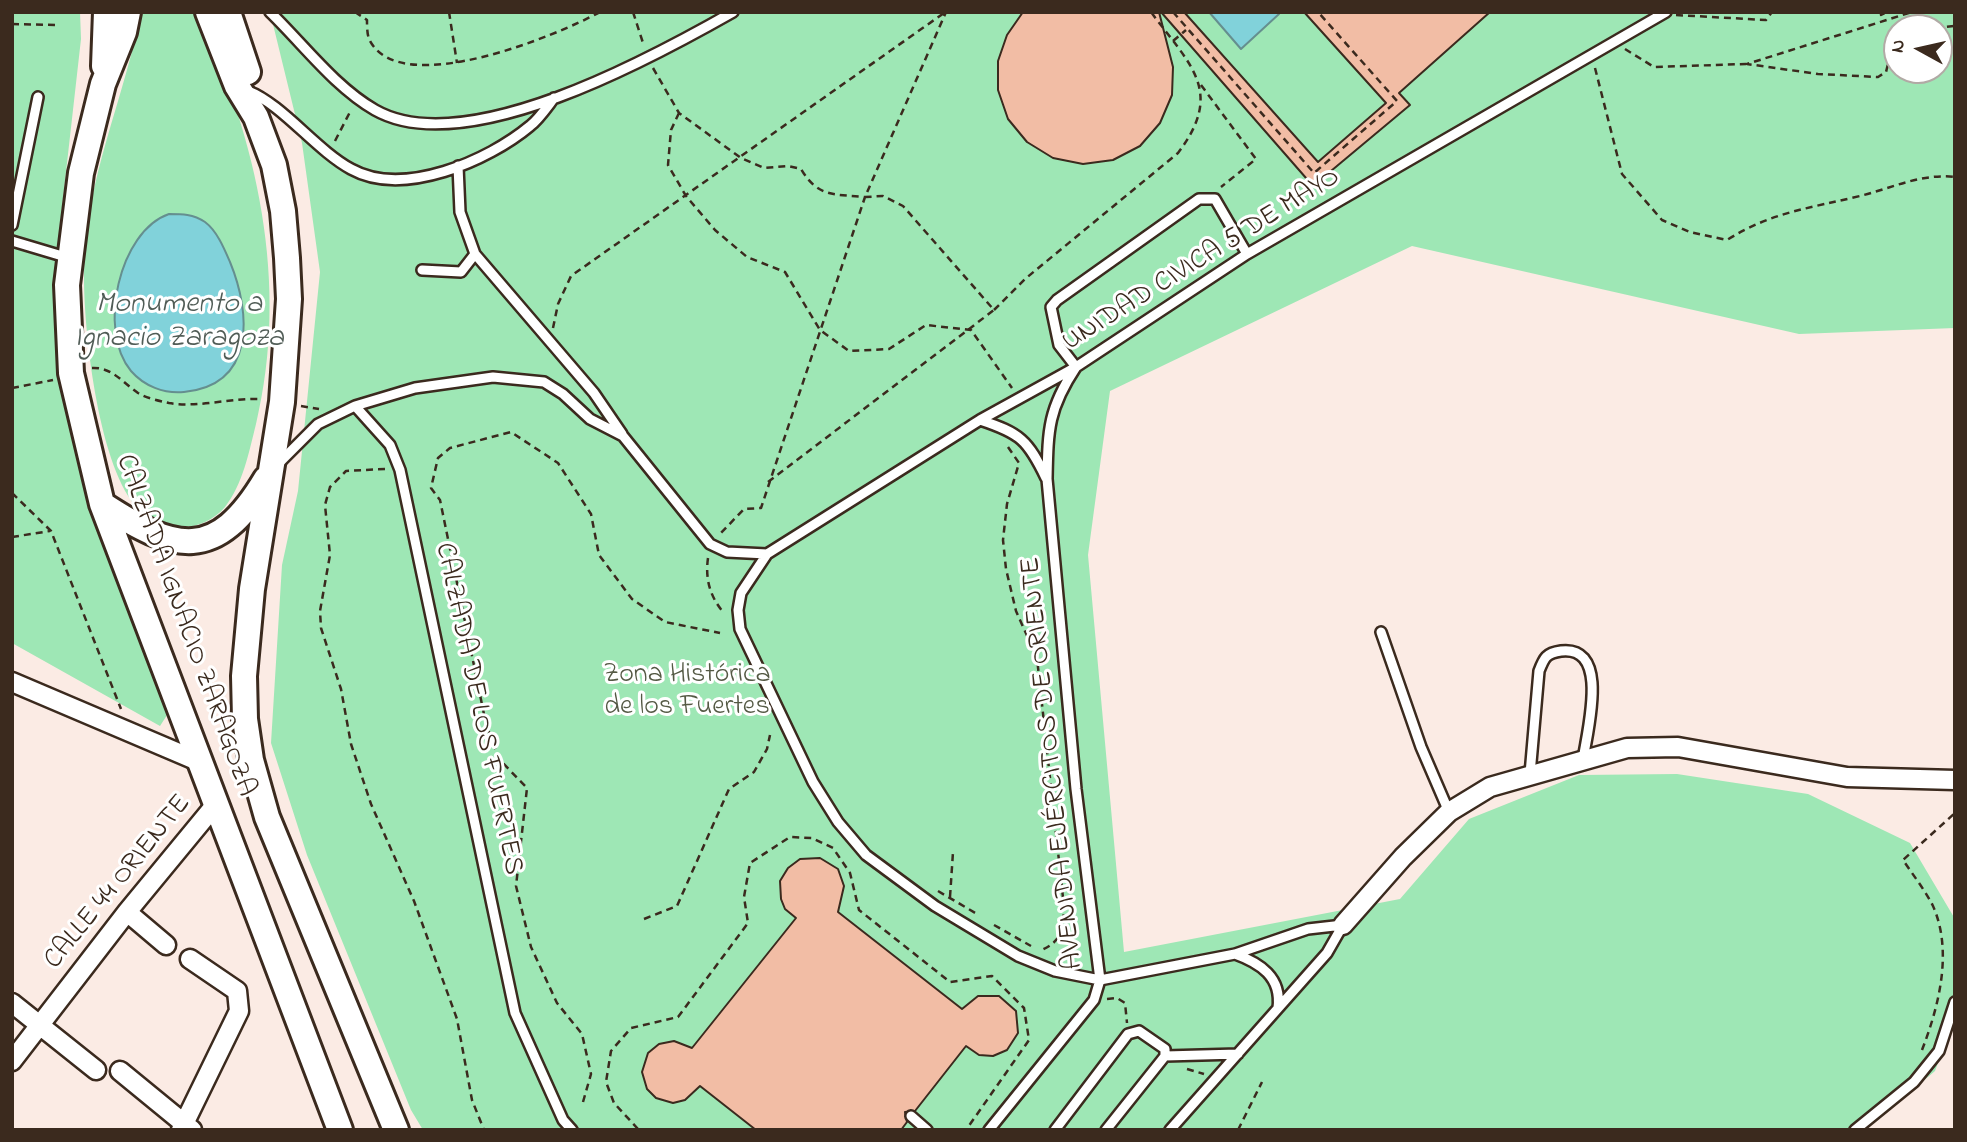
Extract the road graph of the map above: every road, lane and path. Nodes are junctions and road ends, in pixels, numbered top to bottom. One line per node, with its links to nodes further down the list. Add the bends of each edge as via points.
1 (106, 12): 30 (main road, CALZADA IGNACIO ZARAGOZA)
2 (128, 12): 30 (main road, CALZADA IGNACIO ZARAGOZA)
3 (208, 12): 35 (main road, CALZADA IGNACIO ZARAGOZA)
4 (229, 12): 35 (main road, CALZADA IGNACIO ZARAGOZA)
5 (270, 12): 34 (lane)
6 (355, 12): 27 (path, via 367,20 370,40 386,57 422,65)
7 (449, 12): 27 (path)
8 (600, 12): 27 (path, via 548,36)
9 (633, 12): 26 (path)
10 (733, 12): 26 (lane)
11 (1151, 12): 23 (path)
12 (1173, 12): 22 (path)
13 (1318, 12): 22 (path, via 1397,101 1314,173)
14 (1772, 12): 19 (path, via 1766,20)
15 (1881, 12): 16 (path)
16 (1887, 12)
17 (1912, 12): 28 (path)
18 (945, 13): 38 (path); 42 (path)
19 (1664, 13): 24 (lane, UNIDAD CIVICA 5 DE MAYO)
20 (12, 24): 21 (path)
21 (57, 25)
22 (1187, 29): 23 (path)
23 (1172, 41): 31 (path)
24 (1613, 42): 25 (lane, UNIDAD CIVICA 5 DE MAYO); 28 (path, via 1654,67)
25 (1592, 55): 40 (path, via 1622,174 1662,220 1690,232 1727,240 1752,224 1807,205 1935,174); 47 (lane, UNIDAD CIVICA 5 DE MAYO)
26 (649, 60): 32 (lane); 36 (path)
27 (457, 63)
28 (1747, 64): 29 (path, via 1818,74)
29 (1883, 74)
30 (103, 84): 48 (main road, CALZADA IGNACIO ZARAGOZA, via 81,173)
31 (1201, 85): 43 (path, via 1256,159); 50 (path, via 1194,131 1178,153)
32 (556, 96): 34 (lane, via 443,125 402,120); 39 (lane, via 531,126)
33 (38, 97): 44 (lane)
34 (357, 98): 37 (path)
35 (249, 99): 37 (lane); 58 (main road, CALZADA IGNACIO ZARAGOZA, via 274,165 283,211 289,299)
36 (678, 113): 38 (path); 41 (path, via 671,130 668,165)
37 (329, 154): 39 (lane, via 352,170 398,181 429,177)
38 (741, 158): 41 (path); 42 (path, via 764,168 801,169 809,183 822,192)
39 (458, 166): 46 (lane, via 460,212)
40 (1955, 177)
41 (686, 196): 51 (path, via 715,230 747,257 785,272); 53 (path, via 571,276 558,304)
42 (865, 197): 50 (path, via 883,196 903,206); 51 (path)
43 (1206, 198): 47 (lane, via 1215,199); 54 (lane, via 1057,300 1051,314 1059,345)
44 (12, 225)
45 (12, 241): 48 (lane)
46 (475, 254): 49 (lane, via 461,272); 53 (lane)
47 (1247, 254): 54 (lane, UNIDAD CIVICA 5 DE MAYO)
48 (71, 258): 55 (main road, CALZADA IGNACIO ZARAGOZA, via 66,317)
49 (422, 270)
50 (994, 310): 52 (path)
51 (820, 330): 52 (path, via 849,351 889,349 926,325); 67 (path)
52 (971, 330): 57 (path); 67 (path)
53 (550, 343): 62 (lane, via 594,393)
54 (1076, 367): 57 (lane, UNIDAD CIVICA 5 DE MAYO); 66 (lane, AVENIDA EJÉRCITOS DE ORIENTE, via 1057,397)
55 (71, 373): 56 (path, via 42,384); 58 (path, via 105,368 141,395 170,403 232,398); 69 (main road, CALZADA IGNACIO ZARAGOZA)
56 (12, 388)
57 (1019, 399): 60 (lane, UNIDAD CIVICA 5 DE MAYO)
58 (282, 402): 61 (path, via 321,410); 64 (main road, CALZADA IGNACIO ZARAGOZA)
59 (355, 406): 61 (lane); 62 (lane, via 415,388 493,377 523,378 554,387 590,419); 65 (lane, CALZADA DE LOS FUERTES, via 390,444)
60 (980, 420): 66 (lane, AVENIDA EJÉRCITOS DE ORIENTE, via 1021,438); 73 (lane, UNIDAD CIVICA 5 DE MAYO)
61 (318, 424): 64 (lane)
62 (623, 436): 72 (lane)
63 (1007, 445): 93 (path, via 1019,463 1007,504 1006,569 1016,611 1037,658 1064,907 1063,932 1053,946)
64 (272, 470): 69 (main road, via 236,518 210,539 187,544 134,525); 114 (main road, CALZADA IGNACIO ZARAGOZA, via 246,649 245,719 251,760 267,817)
65 (400, 470): 115 (path, via 346,471 330,486 324,505 330,555 321,628 371,804 414,901 457,1019 472,1100); 116 (lane, CALZADA DE LOS FUERTES, via 514,1013 563,1120)
66 (1047, 479): 96 (lane, AVENIDA EJÉRCITOS DE ORIENTE, via 1076,789)
67 (768, 482): 72 (path, via 761,509 744,509)
68 (12, 493): 70 (path)
69 (102, 504): 81 (main road, CALZADA IGNACIO ZARAGOZA)
70 (51, 531): 71 (path); 78 (path)
71 (12, 537)
72 (710, 544): 73 (lane, via 727,552); 74 (path, via 706,573 714,602)
73 (767, 554): 74 (lane, UNIDAD CIVICA 5 DE MAYO, via 741,593)
74 (740, 629): 96 (lane, via 813,782 866,855 935,906 1018,956 1055,971)
75 (1381, 632): 85 (lane, via 1421,747)
76 (720, 633): 110 (path, via 664,622 632,599 599,555 591,514 558,463 511,432 450,448 438,458 431,488 440,500 486,724 499,759 527,788 516,886 531,947 556,1003 582,1034 591,1074)
77 (12, 682): 78 (street)
78 (130, 732): 81 (street)
79 (770, 735): 90 (path, via 754,772 729,789 677,906)
80 (1583, 760): 82 (street); 82 (lane, via 1593,683 1590,664 1580,653 1550,653 1539,671); 83 (street, via 1627,748 1678,747 1847,777)
81 (200, 762): 84 (main road, CALZADA IGNACIO ZARAGOZA)
82 (1531, 774): 85 (street, via 1490,787)
83 (1955, 780)
84 (216, 804): 89 (street, CALLE 44 ORIENTE); 113 (main road, CALZADA IGNACIO ZARAGOZA)
85 (1450, 812): 91 (street)
86 (1955, 813): 103 (path, via 1903,860 1932,905 1943,937 1937,1011)
87 (953, 852): 88 (path)
88 (950, 897)
89 (127, 912): 92 (street); 101 (street, CALLE 44 ORIENTE)
90 (644, 919)
91 (1343, 925): 94 (lane, via 1308,929); 100 (lane, via 1327,953)
92 (166, 945)
93 (1039, 951)
94 (1235, 954): 96 (lane); 100 (lane, via 1259,964 1271,976)
95 (190, 959): 112 (street, via 237,991 239,1011)
96 (1100, 980): 120 (lane, AVENIDA EJÉRCITOS DE ORIENTE, via 1094,1000)
97 (1117, 998): 102 (path, via 1125,1003)
98 (1955, 1002): 125 (lane, via 1939,1051 1914,1082)
99 (12, 1003): 101 (street)
100 (1278, 1009): 104 (lane)
101 (39, 1025): 106 (street, CALLE 44 ORIENTE); 107 (street)
102 (1128, 1034): 105 (lane, via 1139,1031 1165,1049); 121 (lane)
103 (1921, 1054)
104 (1238, 1055): 105 (lane); 123 (lane)
105 (1165, 1056): 122 (lane)
106 (12, 1061)
107 (96, 1070)
108 (120, 1071): 112 (street)
109 (1262, 1082): 124 (path)
110 (583, 1102)
111 (911, 1116): 118 (lane)
112 (186, 1128)
113 (340, 1130)
114 (396, 1130)
115 (484, 1130)
116 (572, 1130)
117 (662, 1130): 119 (path, via 638,1129 614,1103 606,1082 611,1051 631,1028 678,1017 748,923 744,897 750,863 790,837 812,838 833,848 850,873 859,911 950,982 992,976 1024,1007 1029,1040)
118 (927, 1130)
119 (965, 1130)
120 (989, 1130)
121 (1055, 1130)
122 (1106, 1130)
123 (1170, 1130)
124 (1238, 1130)
125 (1855, 1130)

